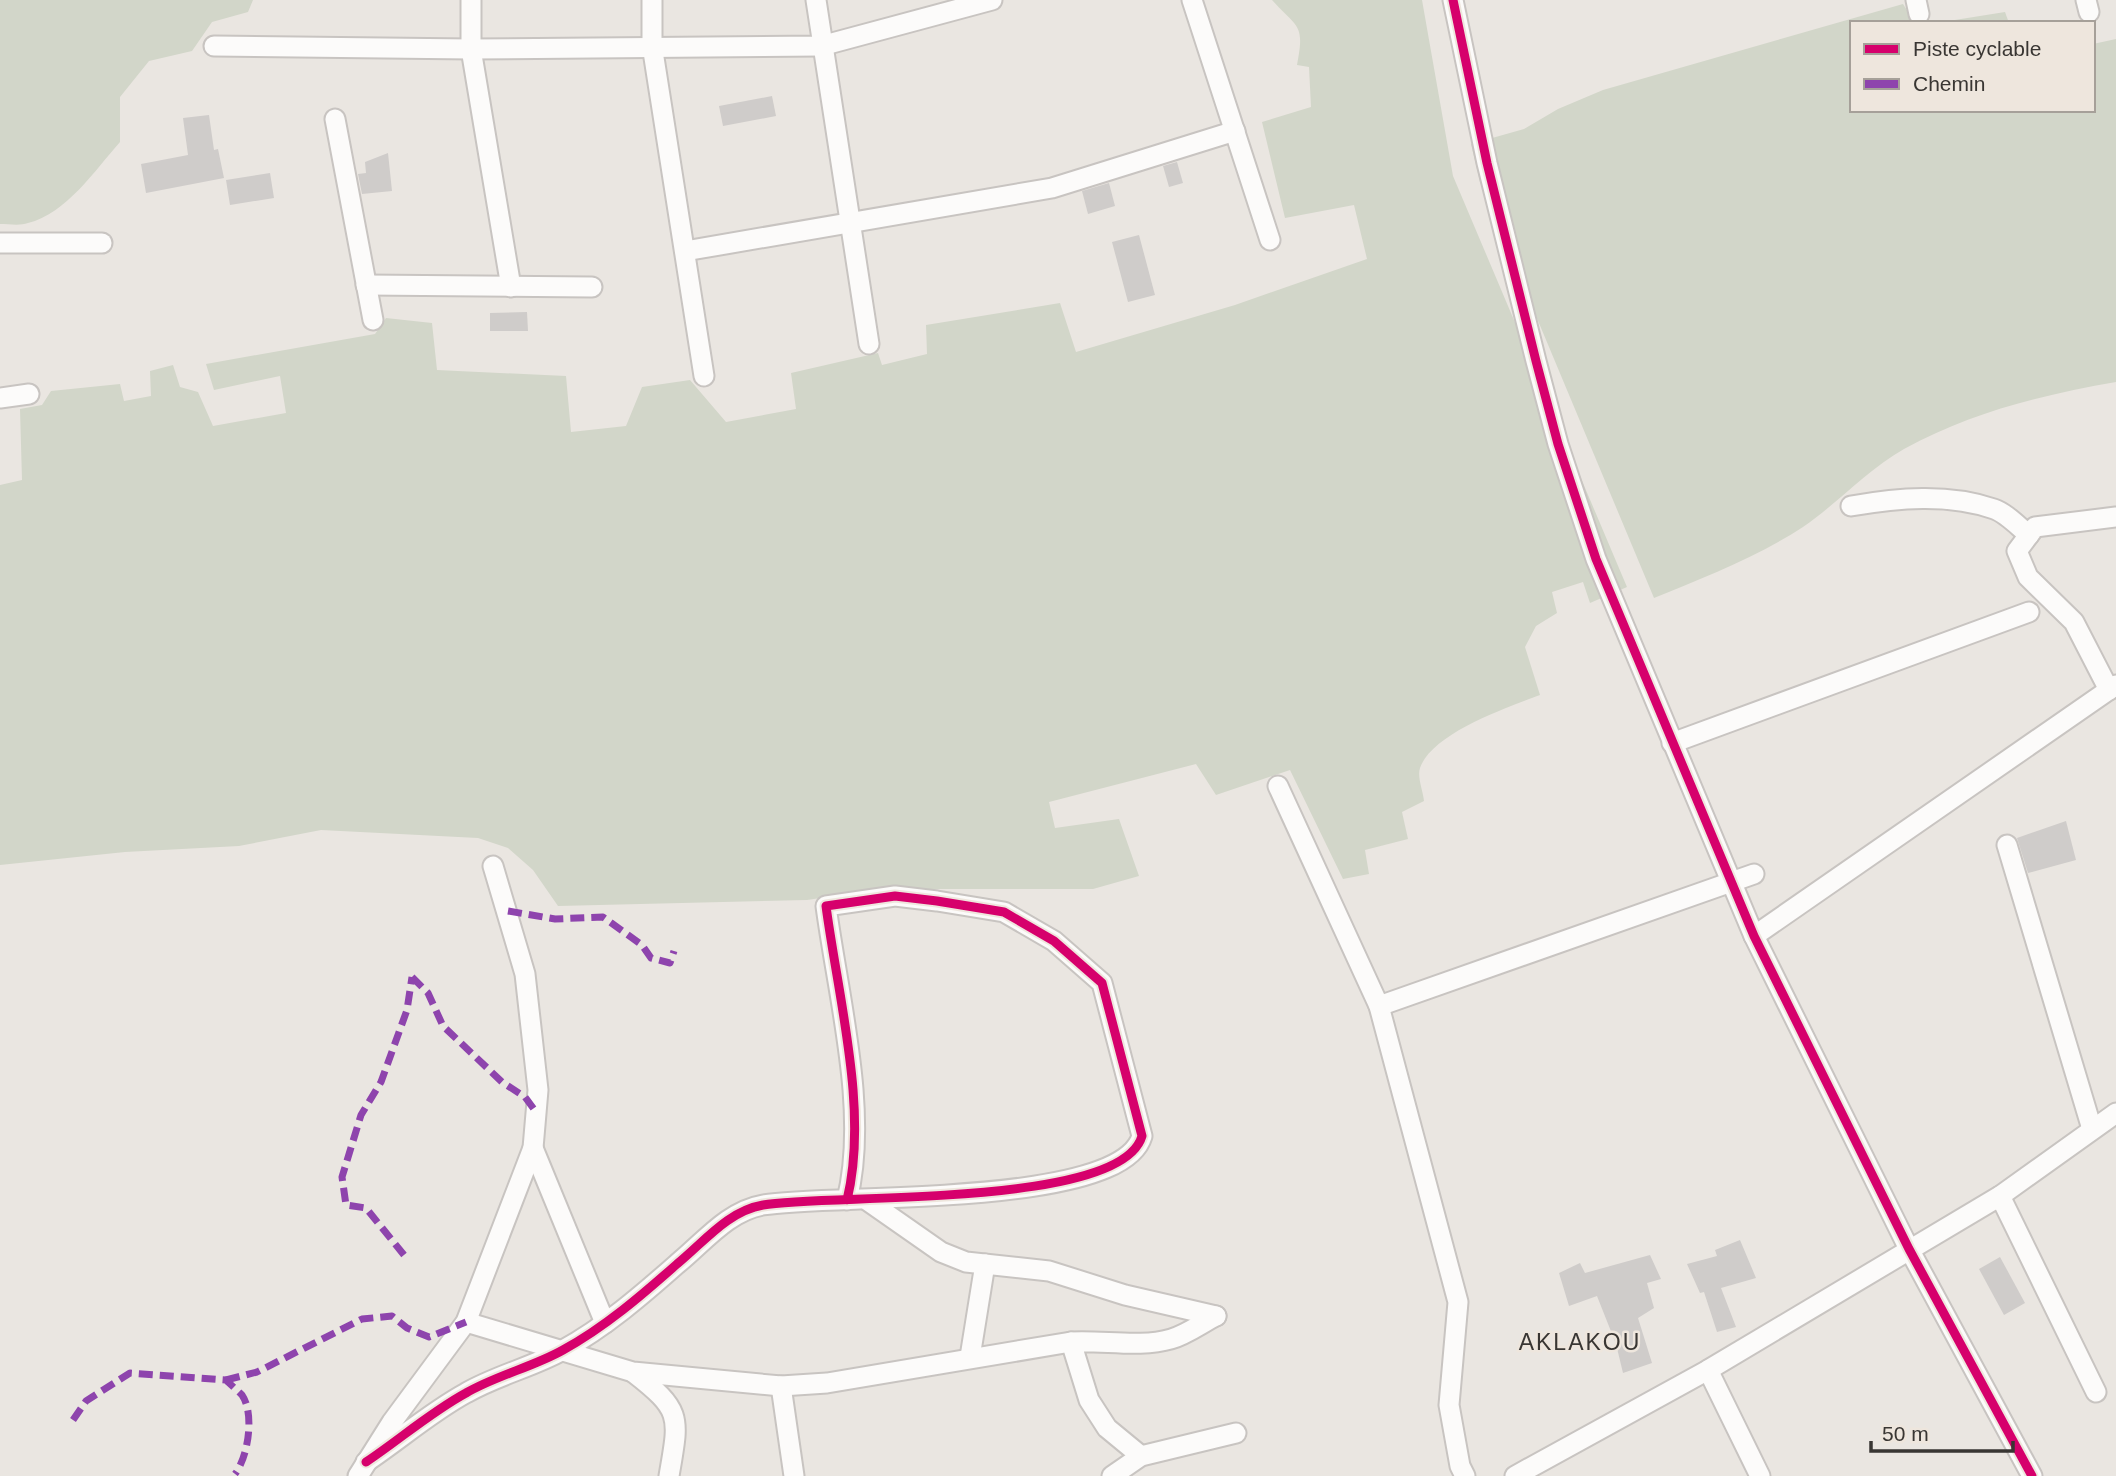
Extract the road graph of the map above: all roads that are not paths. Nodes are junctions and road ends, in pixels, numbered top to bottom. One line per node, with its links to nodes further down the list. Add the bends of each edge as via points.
1 (471, 0): 10 (street)
2 (652, 0): 8 (street)
3 (816, 0): 9 (street)
4 (992, 0): 9 (street)
5 (1192, 0): 12 (street)
6 (1453, 0): 31 (street, via 1487,163 1558,444 1596,559)
7 (214, 46): 10 (street)
8 (652, 46): 9 (street); 10 (street); 17 (street)
9 (821, 46): 13 (street)
10 (471, 49): 19 (street)
11 (335, 119): 18 (street)
12 (1235, 131): 13 (street, via 1052,188); 14 (street)
13 (849, 223): 17 (street); 22 (street)
14 (1270, 240)
15 (0, 243): 16 (street)
16 (102, 243)
17 (685, 251): 23 (street)
18 (366, 285): 19 (street); 21 (street)
19 (510, 287): 20 (street)
20 (592, 287)
21 (373, 320)
22 (869, 344)
23 (704, 376)
24 (29, 394): 25 (street)
25 (0, 398)
26 (1851, 506): 28 (street, via 1902,497 1954,501 1996,509)
27 (2116, 517): 28 (street, via 2035,527)
28 (2029, 535): 30 (street, via 2017,551 2028,577 2074,622)
29 (2029, 612): 31 (street)
30 (2112, 688): 37 (street)
31 (1672, 743): 36 (street)
32 (1278, 786): 38 (street)
33 (2007, 845): 40 (street)
34 (493, 866): 41 (street, via 525,974 538,1090)
35 (1754, 874): 36 (street)
36 (1730, 884): 37 (street); 38 (street)
37 (1754, 936): 45 (street)
38 (1379, 1006): 62 (street, via 1458,1302 1449,1405)
39 (2116, 1113): 40 (street)
40 (2092, 1129): 42 (street)
41 (533, 1148): 47 (street); 48 (street)
42 (2000, 1196): 45 (street); 55 (street)
43 (847, 1200): 44 (street); 44 (street, via 856,1150 847,1044 826,906 895,896 1004,912 1054,942 1102,983 1142,1136 1135,1152 1078,1179); 48 (street, via 799,1201 738,1211)
44 (868, 1201): 46 (street, via 941,1252)
45 (1909, 1249): 52 (street); 65 (street)
46 (985, 1264): 49 (street, via 1049,1271 1216,1316 1172,1339); 51 (street)
47 (466, 1322): 50 (street); 58 (street)
48 (605, 1323): 50 (street)
49 (1071, 1342): 51 (street); 57 (street, via 1089,1400 1107,1429)
50 (563, 1351): 53 (street); 58 (street, via 466,1392)
51 (970, 1357): 54 (street, via 827,1383)
52 (1708, 1370): 63 (street); 64 (street)
53 (633, 1372): 54 (street); 59 (street, via 664,1396 678,1424)
54 (781, 1386): 60 (street)
55 (2096, 1392)
56 (1236, 1433): 57 (street)
57 (1141, 1456): 61 (street)
58 (362, 1469)
59 (669, 1476)
60 (794, 1476)
61 (1112, 1476)
62 (1465, 1476)
63 (1515, 1476)
64 (1760, 1476)
65 (2032, 1476)

